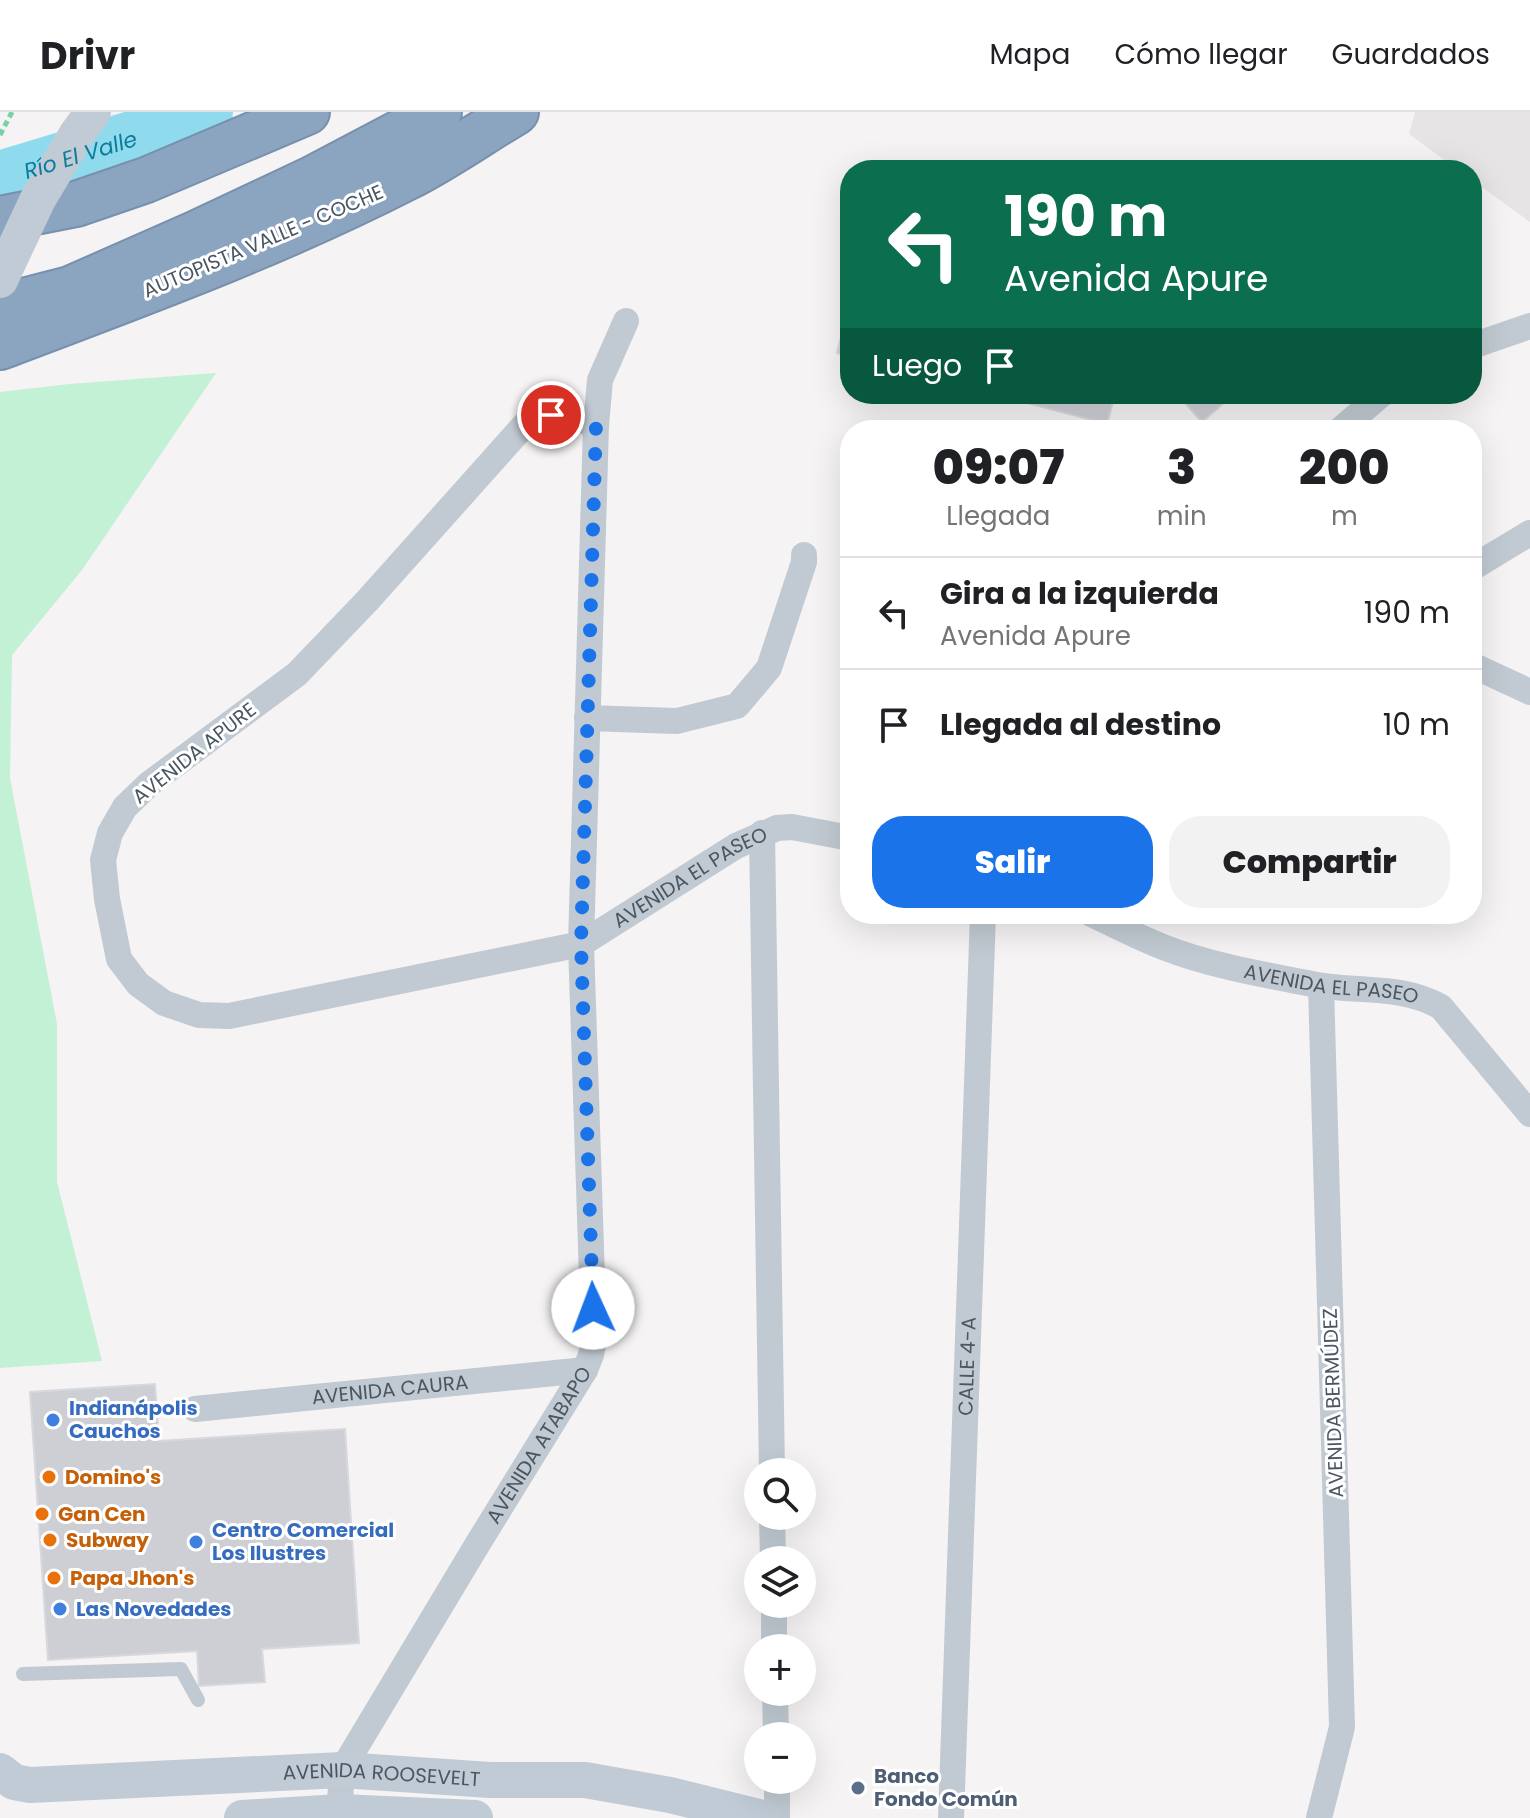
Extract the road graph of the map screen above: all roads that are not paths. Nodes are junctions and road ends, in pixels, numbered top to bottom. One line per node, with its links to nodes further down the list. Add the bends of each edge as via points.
1 (307, 112): 5 (highway, via 146,180 76,204)
2 (439, 112): 7 (highway, via 195,234 70,289)
3 (516, 112): 11 (highway, AUTOPISTA VALLE - COCHE, via 408,178 285,235)
4 (85, 123): 6 (street, bridge, via 38,199)
5 (0, 219)
6 (0, 280)
7 (0, 307)
8 (626, 321): 14 (street, AVENIDA ATABAPO, via 600,380)
9 (1530, 326): 10 (street)
10 (1482, 343)
11 (0, 347)
12 (1370, 404): 13 (street)
13 (1352, 420)
14 (596, 425): 20 (street, AVENIDA ATABAPO); 25 (street, AVENIDA APURE, via 571,416 528,421 297,674 125,807 103,860 119,959 138,984 164,1003 199,1015 229,1016)
15 (1530, 533): 17 (street)
16 (804, 555): 20 (street, via 769,668 737,706 677,721)
17 (1482, 562)
18 (1482, 670): 19 (street)
19 (1530, 692)
20 (587, 718): 25 (street, AVENIDA ATABAPO)
21 (762, 833): 22 (street, AVENIDA EL PASEO, via 792,827); 25 (street, AVENIDA EL PASEO); 30 (street)
22 (840, 836)
23 (983, 924): 41 (street, CALLE 4-A)
24 (1113, 924): 26 (street, AVENIDA EL PASEO, via 1166,948)
25 (581, 944): 28 (street, AVENIDA ATABAPO, via 594,1339)
26 (1321, 986): 27 (street, AVENIDA EL PASEO, via 1402,992 1441,1007); 42 (street, AVENIDA BERMÚDEZ, via 1342,1727)
27 (1530, 1114)
28 (585, 1370): 29 (street, AVENIDA CAURA); 33 (street, AVENIDA ATABAPO)
29 (195, 1409)
30 (772, 1458)
31 (23, 1674): 32 (lane, via 181,1669)
32 (198, 1700)
33 (342, 1770): 34 (street, AVENIDA ROOSEVELT, via 30,1785 14,1782); 36 (street); 39 (street, AVENIDA ROOSEVELT, via 585,1780)
34 (0, 1771)
35 (777, 1794): 40 (street)
36 (340, 1815): 37 (street, AVENIDA ROOSEVELT); 38 (street, AVENIDA ROOSEVELT)
37 (242, 1818)
38 (475, 1818)
39 (763, 1818)
40 (777, 1818)
41 (951, 1818)
42 (1319, 1818)

